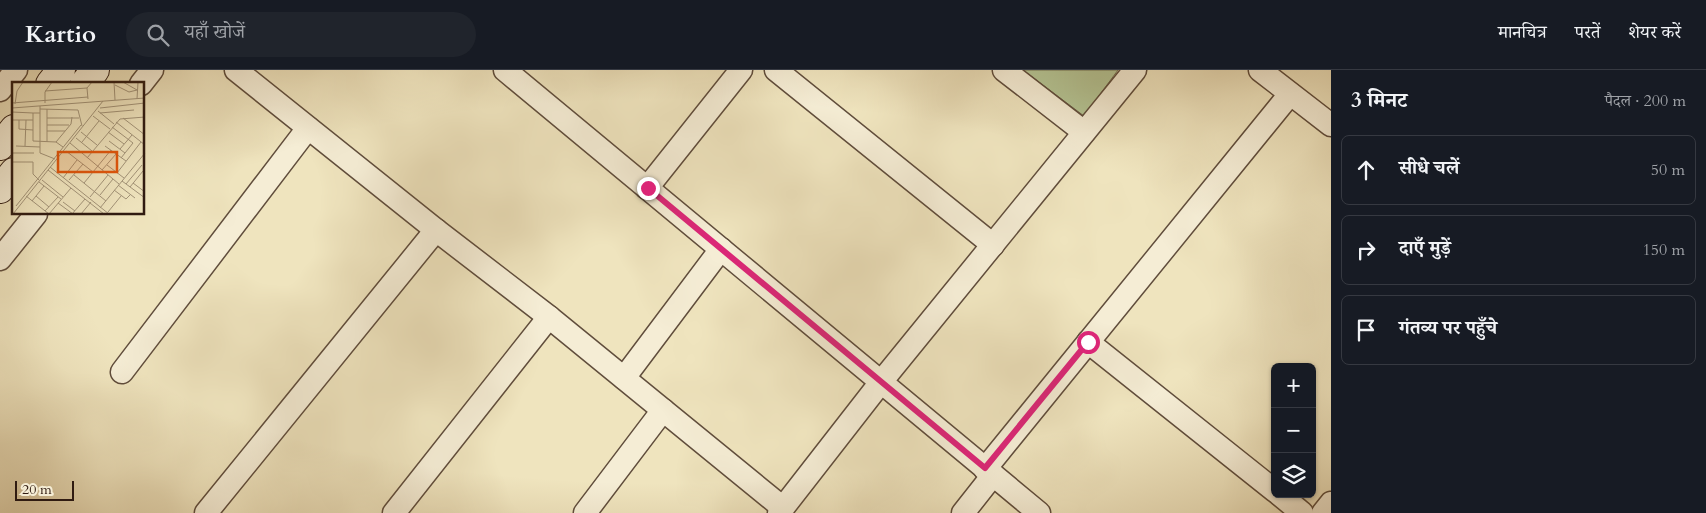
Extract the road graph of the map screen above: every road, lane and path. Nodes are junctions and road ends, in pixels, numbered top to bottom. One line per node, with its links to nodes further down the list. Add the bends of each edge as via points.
1 (16, 70): 15 (street)
2 (61, 70): 12 (street)
3 (95, 70): 13 (street)
4 (152, 70): 14 (street)
5 (236, 70): 18 (street)
6 (505, 70): 23 (street)
7 (741, 70): 23 (street)
8 (776, 70): 27 (street)
9 (1004, 70): 20 (street)
10 (1135, 70): 20 (street)
11 (1260, 70): 16 (street)
12 (52, 82)
13 (86, 82)
14 (143, 82)
15 (0, 90)
16 (1290, 94): 17 (street); 31 (street)
17 (1331, 125)
18 (308, 128): 26 (street); 32 (street)
19 (12, 131): 21 (street)
20 (1084, 132): 27 (street)
21 (0, 146)
22 (12, 174): 24 (street)
23 (648, 188): 28 (street)
24 (0, 189)
25 (35, 215): 29 (street)
26 (436, 230): 30 (street); 41 (street)
27 (993, 245): 34 (street)
28 (721, 249): 33 (street); 34 (street)
29 (0, 259)
30 (549, 317): 33 (street); 42 (street)
31 (1088, 342): 36 (street); 37 (street)
32 (122, 372)
33 (624, 378): 35 (street)
34 (881, 382): 36 (street); 40 (street)
35 (663, 410): 40 (street); 43 (street)
36 (989, 472): 44 (street); 45 (street)
37 (1271, 488)
38 (1284, 498): 46 (street)
39 (1331, 504): 47 (street)
40 (781, 510)
41 (206, 513)
42 (394, 513)
43 (585, 513)
44 (963, 513)
45 (1039, 513)
46 (1302, 513)
47 (1324, 513)

